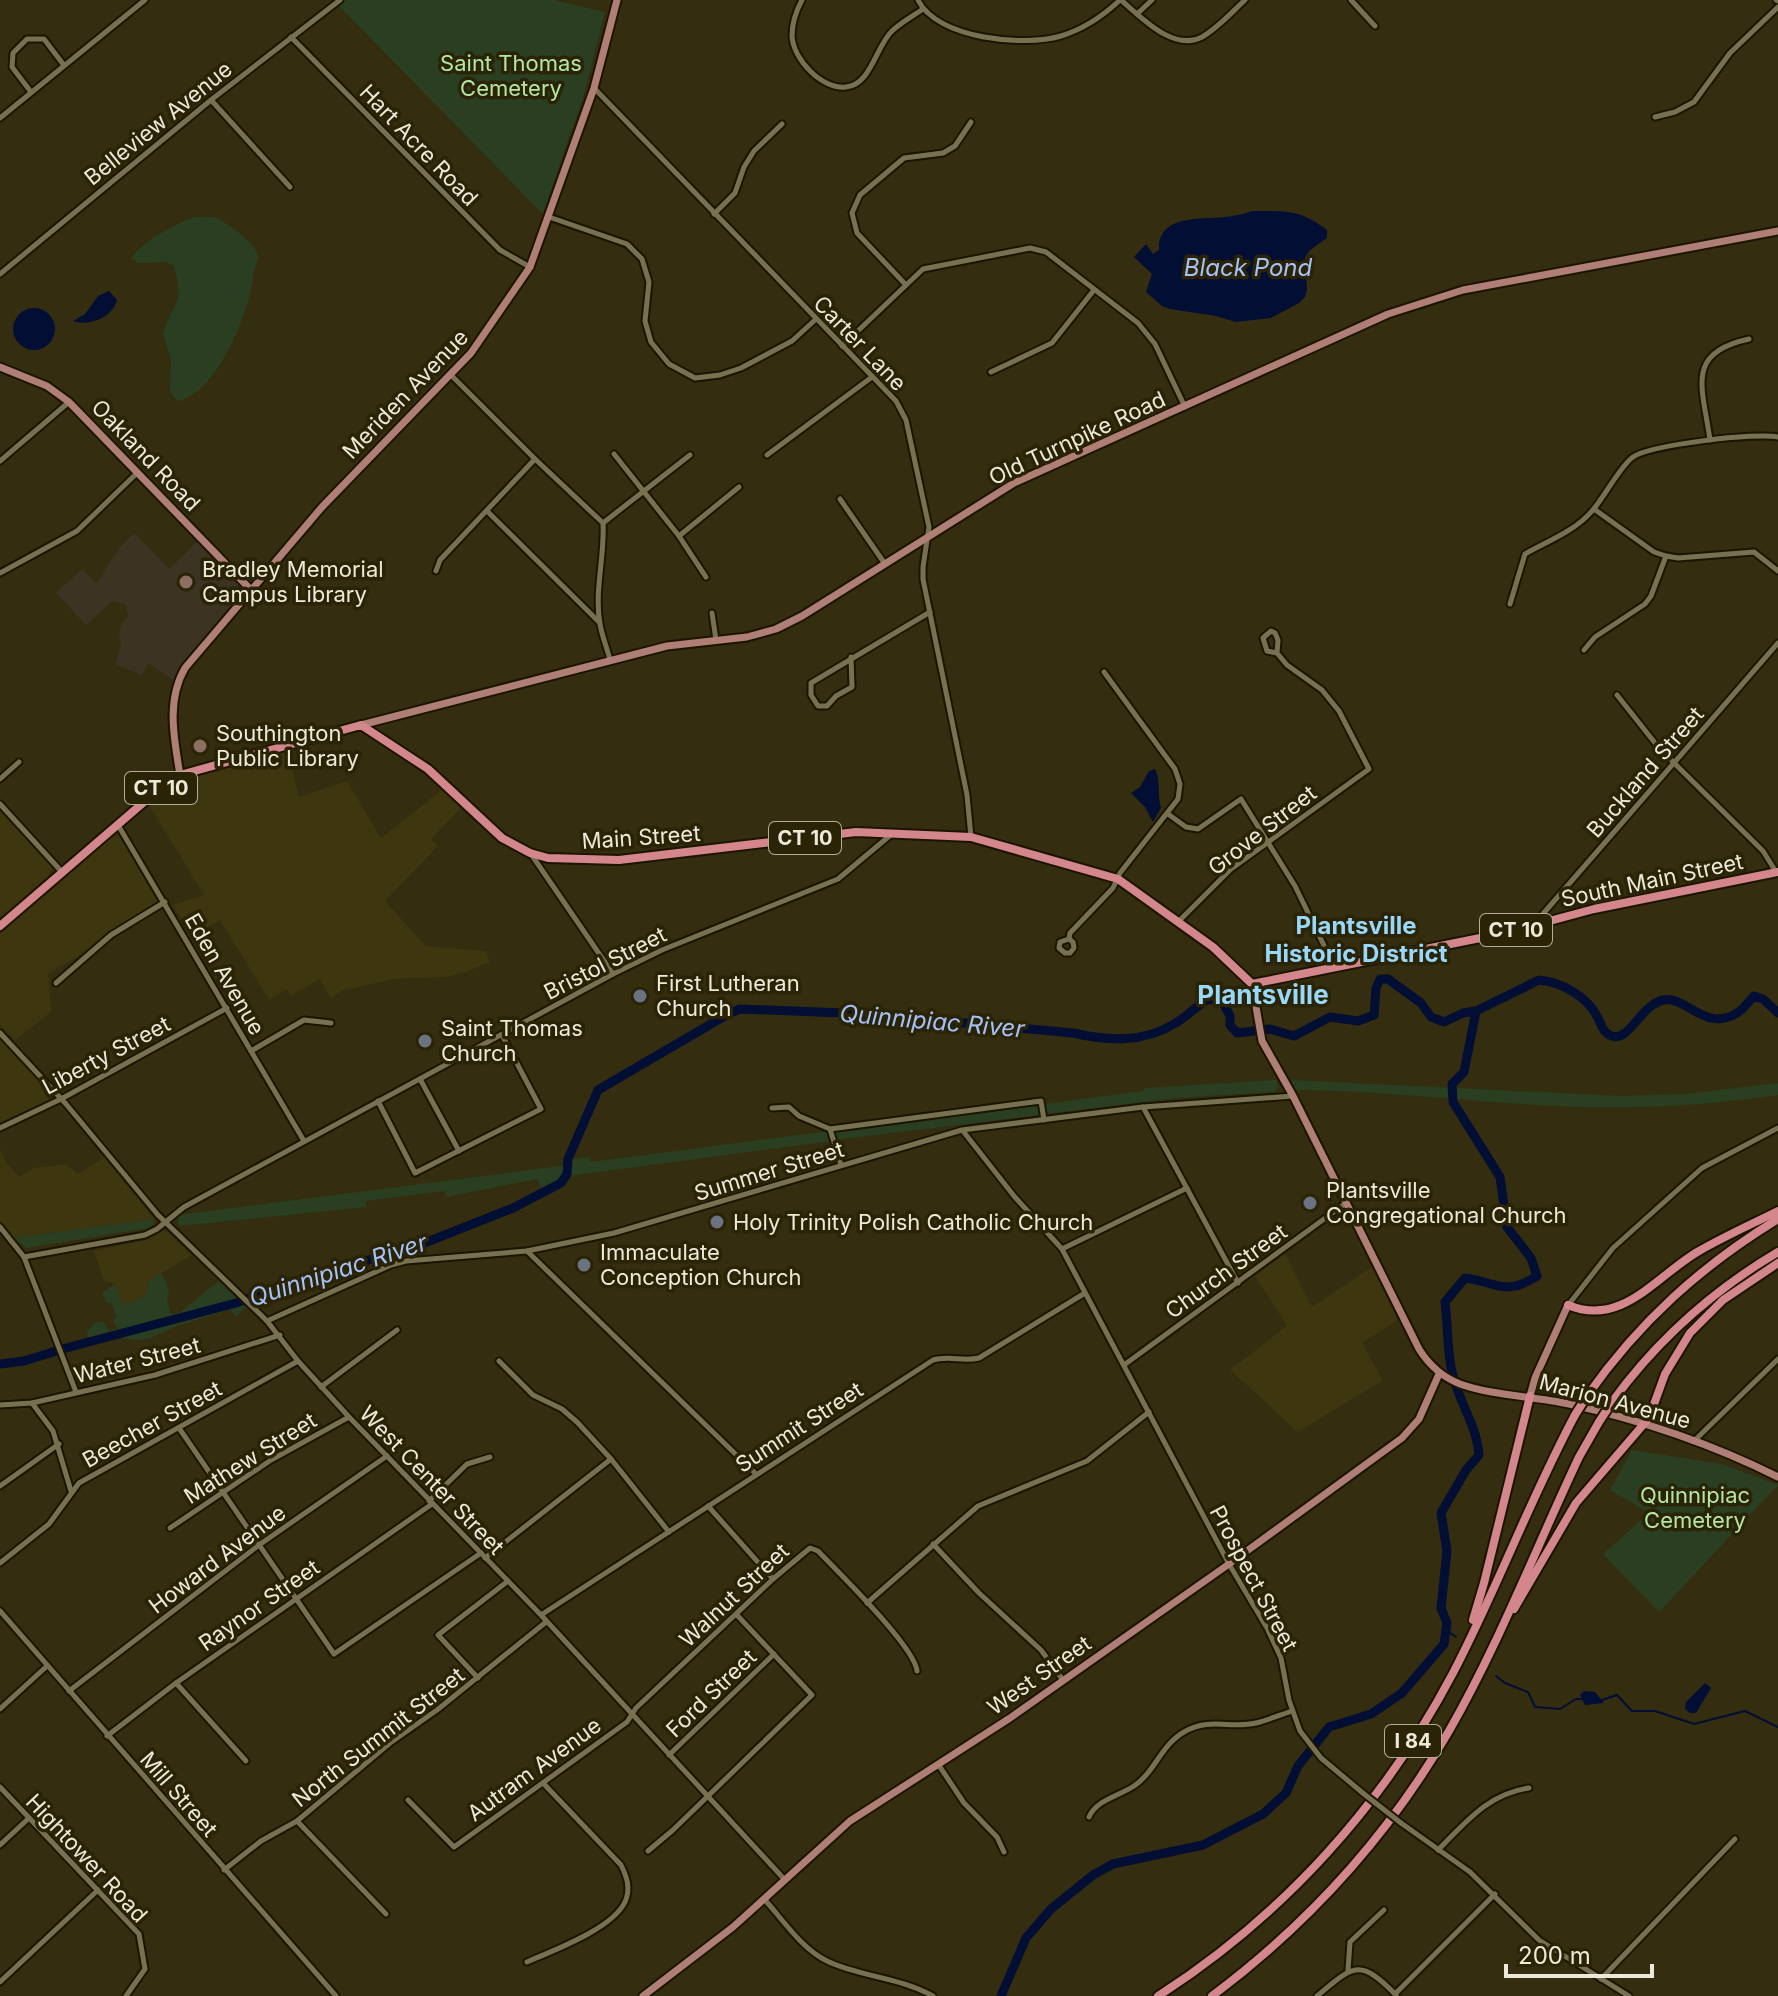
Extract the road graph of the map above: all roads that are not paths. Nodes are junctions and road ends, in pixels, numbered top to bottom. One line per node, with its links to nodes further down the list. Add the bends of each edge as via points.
1 (145, 0): 15 (street)
2 (340, 0): 14 (street, Belleview Avenue)
3 (617, 0): 16 (main road, Meriden Avenue)
4 (802, 0): 11 (street, via 792,39 817,80 832,87 850,88 864,77 890,32)
5 (918, 0): 11 (street)
6 (1120, 0): 11 (street, via 1085,26 1042,40 974,34 943,24); 12 (street)
7 (1152, 0): 12 (street)
8 (1245, 0): 12 (street, via 1194,40 1177,39)
9 (1351, 0): 13 (street)
10 (1777, 3): 19 (street, via 1694,102)
11 (923, 9)
12 (1137, 14)
13 (1375, 26)
14 (291, 37): 18 (street, Belleview Avenue); 27 (street, Hart Acre Road, via 500,250)
15 (63, 64): 17 (street); 17 (street, via 44,39 27,39 13,53 12,67)
16 (594, 88): 24 (street, Carter Lane); 25 (main road, Meriden Avenue)
17 (31, 92): 20 (street)
18 (211, 100): 23 (street); 28 (street, Belleview Avenue)
19 (1655, 117)
20 (0, 118)
21 (971, 122): 29 (street, via 955,146 943,153 904,158 860,195 852,213 857,233)
22 (782, 124): 24 (street, via 754,151 735,193)
23 (290, 187)
24 (714, 214): 31 (street, Carter Lane)
25 (549, 217): 27 (main road, Meriden Avenue); 31 (street, via 627,244 642,259 649,282 645,321 651,342 669,364 695,378 741,368 792,341)
26 (1778, 231): 39 (main road, Old Turnpike Road, via 1463,290 1388,314)
27 (530, 267): 36 (main road, Meriden Avenue, via 484,338)
28 (0, 274)
29 (906, 285): 30 (street, via 937,264 1030,248 1046,252); 33 (street)
30 (1094, 290): 35 (street, via 1052,343); 39 (street, via 1138,323 1155,344)
31 (816, 320): 33 (street, Carter Lane)
32 (1749, 339): 41 (street, via 1726,344 1707,358 1702,380)
33 (842, 346): 37 (street, Carter Lane)
34 (0, 367): 38 (main road, Oakland Road, via 47,386)
35 (991, 372)
36 (451, 375): 45 (street); 62 (main road, Meriden Avenue, via 322,507)
37 (872, 377): 44 (street); 55 (street, Carter Lane, via 906,420)
38 (69, 402): 46 (street); 47 (main road, Oakland Road)
39 (1185, 407): 55 (main road, Old Turnpike Road, via 1014,483)
40 (1778, 437): 41 (street)
41 (1710, 440): 51 (street, via 1633,457)
42 (614, 454): 49 (street)
43 (690, 455): 49 (street)
44 (767, 455)
45 (535, 459): 52 (street); 53 (street)
46 (0, 461)
47 (138, 472): 60 (street, via 77,531); 62 (main road, Oakland Road)
48 (739, 487): 54 (street)
49 (644, 491): 53 (street); 54 (street)
50 (840, 499): 57 (street)
51 (1594, 509): 56 (street); 63 (street, via 1580,524 1525,554)
52 (487, 511): 58 (street, via 440,560); 66 (street)
53 (603, 523): 66 (street)
54 (679, 536): 61 (street)
55 (929, 537): 57 (main road, Old Turnpike Road); 64 (street, Carter Lane, via 923,567)
56 (1666, 556): 59 (street, via 1754,552); 69 (street, via 1645,604)
57 (885, 564): 67 (main road, Old Turnpike Road, via 776,629)
58 (436, 571)
59 (1778, 571)
60 (0, 573)
61 (706, 577)
62 (251, 590): 78 (main road, Meriden Avenue, via 181,676 173,719)
63 (1510, 604)
64 (930, 612): 71 (street); 84 (street, Carter Lane)
65 (712, 613): 67 (street)
66 (599, 622): 72 (street)
67 (716, 640): 72 (main road, Old Turnpike Road)
68 (1778, 645): 77 (street, Buckland Street)
69 (1584, 650)
70 (1277, 653): 85 (street, Grove Street, via 1339,711 1369,769)
71 (851, 657): 71 (street, via 811,683 818,706 827,706 852,687)
72 (610, 660): 75 (main road, Old Turnpike Road)
73 (1104, 672): 81 (street, via 1175,769 1178,799)
74 (1617, 695): 77 (street)
75 (361, 725): 78 (highway, CT 10); 86 (highway, Main Street / CT 10, via 428,769 502,838)
76 (19, 762): 79 (street)
77 (1675, 763): 88 (street, via 1763,851); 92 (street, Buckland Street, via 1542,915)
78 (180, 775): 82 (highway, CT 10)
79 (0, 779)
80 (0, 804): 87 (street)
81 (1168, 814): 85 (street, via 1198,829 1241,799); 89 (street)
82 (118, 824): 87 (highway, CT 10); 90 (street, Eden Avenue)
83 (894, 833): 84 (highway, Main Street / CT 10); 86 (highway, Main Street / CT 10, via 856,832 619,860); 96 (street, Bristol Street, via 838,879)
84 (971, 837): 89 (highway, Main Street / CT 10)
85 (1269, 844): 91 (street, Grove Street, via 1231,869); 95 (street)
86 (530, 853): 96 (street)
87 (62, 872): 93 (highway, CT 10)
88 (1777, 872): 92 (highway, South Main Street / CT 10)
89 (1118, 879): 91 (highway, Main Street / CT 10); 94 (street)
90 (165, 902): 97 (street, via 111,935); 99 (street, Eden Avenue)
91 (1179, 921): 98 (highway, Main Street / CT 10)
92 (1540, 924): 95 (highway, South Main Street / CT 10)
93 (0, 926)
94 (1069, 939)
95 (1334, 966): 98 (highway, South Main Street / CT 10)
96 (613, 974): 102 (street, Bristol Street)
97 (56, 983)
98 (1252, 984): 105 (main road, via 1260,1031)
99 (227, 1008): 103 (street, Eden Avenue); 106 (street, Liberty Street)
100 (331, 1023): 103 (street, via 304,1020)
101 (0, 1033): 106 (street, West Center Street)
102 (502, 1035): 104 (street, Bristol Street); 116 (street, via 541,1109)
103 (251, 1051): 115 (street, Eden Avenue)
104 (420, 1079): 107 (street, Bristol Street); 116 (street)
105 (1293, 1096): 108 (street, Summer Street); 119 (main road)
106 (61, 1099): 111 (street, Liberty Street); 122 (street, West Center Street)
107 (378, 1101): 115 (street, Bristol Street); 116 (street, via 415,1173)
108 (1143, 1107): 110 (street, Summer Street); 118 (street)
109 (772, 1108): 113 (street, via 789,1107)
110 (1044, 1120): 113 (street, via 1041,1101); 114 (street, Summer Street)
111 (0, 1128)
112 (1778, 1128): 131 (street, via 1696,1173 1613,1248)
113 (830, 1129): 117 (street)
114 (962, 1130): 117 (street, Summer Street); 124 (street, Prospect Street)
115 (304, 1141): 122 (street, Bristol Street)
116 (459, 1151)
117 (841, 1165): 125 (street, Summer Street, via 649,1224)
118 (1187, 1188): 124 (street); 129 (street)
119 (1346, 1203): 129 (street, Church Street); 139 (main road, via 1419,1349)
120 (1778, 1211): 131 (highway, via 1698,1251 1621,1307 1597,1312)
121 (1778, 1219): 180 (highway, I 84, bridge, via 1674,1294 1587,1396)
122 (165, 1222): 127 (street, Bristol Street, via 145,1235); 132 (street, West Center Street)
123 (0, 1227): 127 (street)
124 (1062, 1249): 130 (street, Prospect Street)
125 (527, 1251): 132 (street, Summer Street, via 406,1261); 154 (street)
126 (1778, 1252): 177 (highway, I 84, bridge, via 1690,1314 1612,1402 1575,1466)
127 (24, 1257): 141 (street)
128 (1778, 1263): 147 (highway, via 1697,1324 1670,1363)
129 (1238, 1283): 138 (street, Church Street)
130 (1085, 1293): 138 (street, Prospect Street); 154 (street, Summit Street, via 979,1358 933,1360)
131 (1568, 1305): 142 (main road)
132 (267, 1321): 134 (street, West Center Street)
133 (397, 1330): 140 (street)
134 (280, 1335): 136 (street, West Center Street); 141 (street, Water Street, via 155,1375)
135 (1778, 1359): 149 (street)
136 (298, 1361): 140 (street, West Center Street); 148 (street, Beecher Street)
137 (499, 1361): 153 (street, via 533,1395 577,1422)
138 (1124, 1365): 145 (street, Prospect Street)
139 (1439, 1374): 142 (main road, Marion Avenue, via 1459,1384); 167 (main road, West Street, via 1408,1432)
140 (321, 1387): 146 (street, West Center Street)
141 (76, 1392): 143 (street, Water Street)
142 (1530, 1396): 147 (main road, Marion Avenue); 180 (highway, via 1484,1583)
143 (32, 1403): 144 (street, Water Street); 150 (street)
144 (0, 1405)
145 (1149, 1412): 163 (street, via 1087,1461 978,1506); 167 (street, Prospect Street)
146 (349, 1417): 151 (street, West Center Street); 158 (street, Mathew Street)
147 (1645, 1424): 149 (main road, Marion Avenue); 177 (highway, via 1576,1503)
148 (179, 1428): 157 (street, Beecher Street); 158 (street)
149 (1694, 1441): 155 (main road, Marion Avenue)
150 (59, 1444): 156 (street); 157 (street)
151 (387, 1456): 159 (street, West Center Street); 164 (street, Howard Avenue)
152 (490, 1457): 159 (street, Raynor Street, via 467,1464)
153 (611, 1459): 162 (street); 165 (street)
154 (756, 1474): 160 (street, Summit Street)
155 (1778, 1477)
156 (0, 1486)
157 (71, 1491): 166 (street, Beecher Street, via 49,1524)
158 (224, 1492): 161 (street, Mathew Street); 164 (street)
159 (431, 1502): 165 (street, West Center Street); 170 (street, Raynor Street)
160 (708, 1506): 162 (street, Summit Street); 168 (street)
161 (170, 1528)
162 (669, 1532): 174 (street, Summit Street)
163 (933, 1544): 171 (street); 182 (street, via 1041,1650)
164 (259, 1545): 170 (street); 184 (street, Howard Avenue)
165 (483, 1556): 169 (street, West Center Street); 170 (street, via 334,1654)
166 (0, 1563)
167 (1229, 1564): 182 (main road, West Street); 186 (street, Prospect Street, via 1281,1658)
168 (773, 1579): 171 (street, Walnut Street, via 810,1548); 173 (street, Walnut Street)
169 (508, 1581): 174 (street, West Center Street); 181 (street, via 438,1635)
170 (295, 1599): 183 (street, Raynor Street)
171 (867, 1603): 179 (street, Walnut Street, via 913,1657)
172 (0, 1611): 178 (street, Mill Street)
173 (736, 1614): 176 (street); 187 (street, Walnut Street)
174 (541, 1615): 175 (street, West Center Street)
175 (546, 1622): 181 (street, North Summit Street); 187 (street, West Center Street)
176 (774, 1654): 189 (street, Ford Street); 195 (street, via 812,1695)
177 (1486, 1657): 222 (highway, I 84, via 1437,1752 1376,1839 1304,1918)
178 (47, 1666): 184 (street, Mill Street); 185 (street)
179 (917, 1671)
180 (1454, 1671): 221 (highway, I 84, via 1401,1760 1336,1843 1245,1932)
181 (478, 1678): 199 (street, North Summit Street)
182 (1063, 1680): 191 (main road, West Street)
183 (176, 1683): 188 (street, Raynor Street); 190 (street)
184 (69, 1691): 188 (street, Mill Street)
185 (0, 1709)
186 (1292, 1711): 197 (street, via 1257,1723 1216,1722 1184,1731 1136,1785 1097,1806); 202 (street, Prospect Street, bridge, via 1318,1755)
187 (631, 1715): 189 (street, West Center Street); 192 (street, Autram Avenue)
188 (107, 1736): 205 (street, Mill Street)
189 (669, 1755): 195 (street, West Center Street)
190 (246, 1761)
191 (938, 1764): 204 (street); 206 (main road, West Street, via 850,1821)
192 (543, 1783): 196 (street, Autram Avenue, via 454,1847); 212 (street, via 621,1865 628,1893 617,1912 583,1938)
193 (0, 1787): 198 (street, Hightower Road)
194 (1529, 1788): 202 (street, via 1481,1807)
195 (707, 1795): 203 (street); 206 (street, West Center Street)
196 (408, 1800)
197 (1089, 1817)
198 (29, 1818): 201 (street); 207 (street, Hightower Road)
199 (297, 1821): 205 (street, North Summit Street); 211 (street)
200 (1735, 1839): 214 (street)
201 (0, 1845)
202 (1438, 1850): 208 (street, Prospect Street)
203 (648, 1851)
204 (1004, 1852)
205 (224, 1870): 218 (street, Mill Street)
206 (785, 1881): 209 (main road, West Street)
207 (98, 1890): 215 (street); 217 (street, Hightower Road, via 139,1934 145,1969)
208 (1495, 1894): 214 (street, Prospect Street, via 1539,1940); 216 (street)
209 (765, 1900): 219 (main road, West Street); 220 (street, via 827,1961)
210 (1384, 1910): 213 (street, via 1350,1942)
211 (386, 1914)
212 (527, 1962)
213 (1348, 1970): 216 (street, via 1376,1976); 223 (street)
214 (1601, 1979): 224 (street, Prospect Street)
215 (0, 1982)
216 (1395, 1995)
217 (126, 1996)
218 (336, 1996)
219 (643, 1996)
220 (933, 1996)
221 (1158, 1996)
222 (1212, 1996)
223 (1317, 1996)
224 (1629, 1996)

